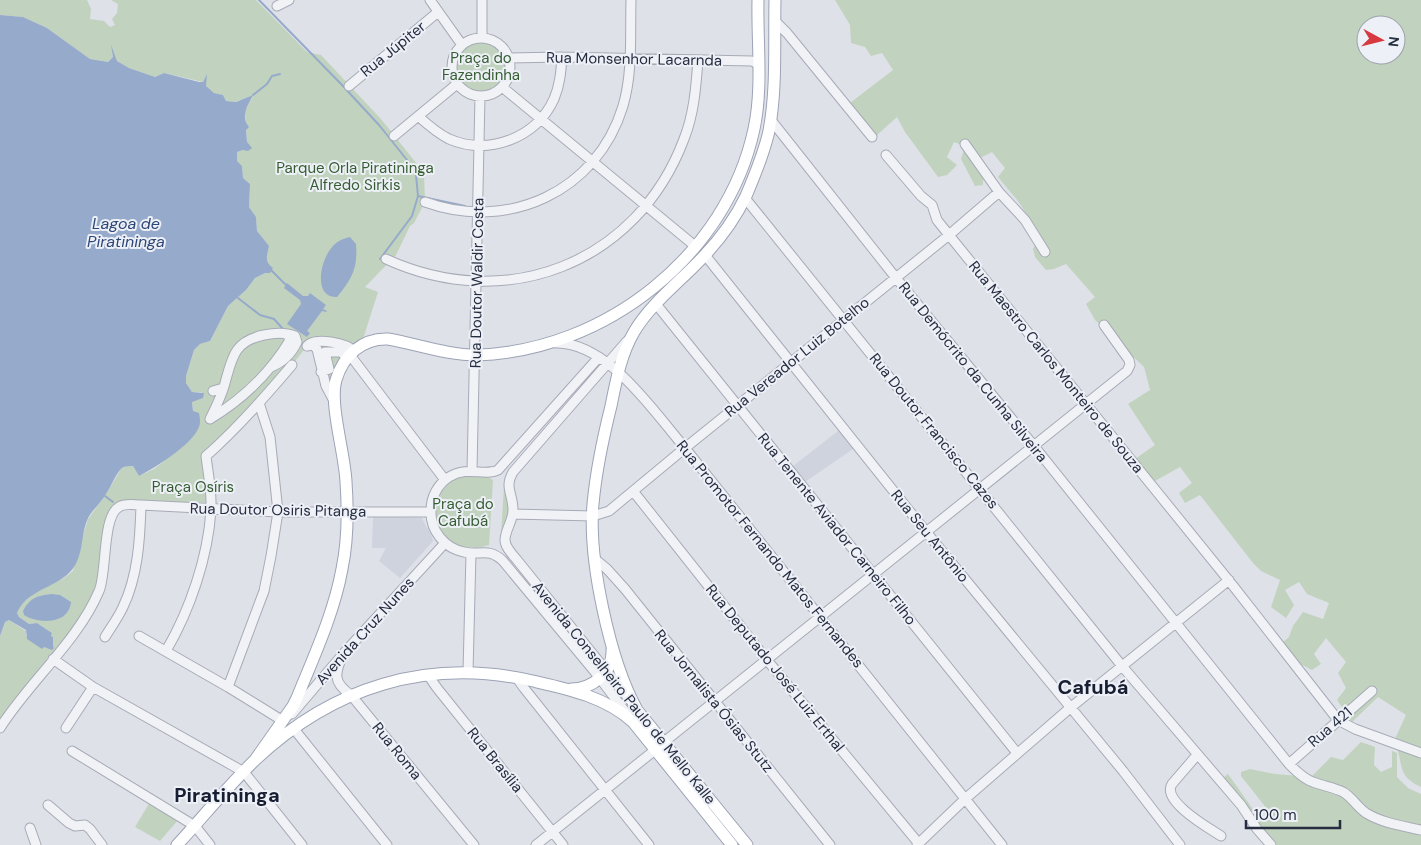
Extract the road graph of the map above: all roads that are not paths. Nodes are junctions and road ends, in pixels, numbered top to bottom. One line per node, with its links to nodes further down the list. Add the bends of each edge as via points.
1 (290, 0): 7 (street)
2 (430, 0): 8 (street)
3 (482, 0): 10 (street)
4 (631, 0): 14 (street)
5 (758, 0): 16 (main road)
6 (775, 0): 9 (main road)
7 (277, 6)
8 (438, 12): 11 (street); 18 (street, Rua Júpiter)
9 (775, 21): 23 (main road); 25 (street)
10 (482, 38): 11 (street); 13 (street, via 499,43)
11 (462, 45): 17 (street, via 452,63)
12 (562, 57): 13 (street, Rua Monsenhor Lacarnda); 14 (street, Rua Monsenhor Lacarnda); 22 (street, via 558,89)
13 (509, 58): 19 (street, via 510,73)
14 (630, 59): 15 (street, Rua Monsenhor Lacarnda); 29 (street, via 627,90 618,120)
15 (698, 60): 16 (street, Rua Monsenhor Lacarnda, via 752,61); 33 (street, via 692,112 685,137 662,184)
16 (758, 64): 36 (main road, via 757,110 741,169 723,207)
17 (457, 84): 20 (street, via 466,92); 21 (street)
18 (348, 86)
19 (502, 87): 20 (street, via 492,94); 22 (street)
20 (480, 96): 27 (street, Rua Doutor Waldir Costa)
21 (418, 116): 24 (street); 27 (street, via 450,139)
22 (541, 118): 27 (street, via 510,140); 29 (street)
23 (771, 120): 31 (main road, via 765,148); 40 (street, Rua Demócrito da Cunha Silveira)
24 (394, 136)
25 (872, 137)
26 (965, 144): 30 (street)
27 (480, 145): 34 (street, Rua Doutor Waldir Costa)
28 (886, 155): 35 (street, Rua Maestro Carlos Monteiro de Souza, via 932,205 937,220)
29 (592, 162): 33 (street); 34 (street, via 546,198 514,209)
30 (998, 192): 35 (street, Rua Vereador Luiz Botelho); 37 (street, via 1025,220)
31 (745, 198): 38 (main road); 43 (street, Rua Doutor Francisco Cazes)
32 (425, 202): 34 (street)
33 (646, 206): 36 (street); 41 (street, via 609,241 571,263 529,277)
34 (478, 213): 41 (street, Rua Doutor Waldir Costa)
35 (949, 235): 40 (street, Rua Vereador Luiz Botelho); 62 (street, Rua Maestro Carlos Monteiro de Souza)
36 (695, 246): 47 (main road, via 643,297 594,326)
37 (1045, 252)
38 (705, 256): 42 (main road); 53 (street, Rua Seu Antônio)
39 (386, 259): 41 (street, via 421,273)
40 (896, 278): 43 (street, Rua Vereador Luiz Botelho); 64 (street, Rua Demócrito da Cunha Silveira)
41 (477, 282): 51 (street, Rua Doutor Waldir Costa)
42 (656, 304): 45 (main road); 63 (street, Rua Tenente Aviador Carneiro Filho)
43 (844, 320): 53 (street, Rua Vereador Luiz Botelho); 68 (street, Rua Doutor Francisco Cazes)
44 (1104, 326): 62 (street, via 1130,365 1127,371)
45 (633, 333): 54 (street); 57 (main road)
46 (287, 334): 48 (street, via 297,339); 49 (street, via 290,340); 58 (street, via 260,336 244,343 231,360)
47 (551, 343): 51 (main road); 52 (street, Rua Promotor Fernando Matos Fernandes, via 566,343)
48 (295, 346): 49 (street); 56 (street, via 284,362)
49 (284, 350): 56 (street)
50 (336, 351): 50 (street, via 313,345 307,346 320,342); 51 (main road, via 374,339 388,339); 61 (main road, via 342,366 336,381); 61 (street, via 322,372); 67 (street)
51 (475, 355): 66 (street, Rua Doutor Waldir Costa)
52 (599, 358): 54 (street, Rua Promotor Fernando Matos Fernandes); 66 (street, via 500,467 491,472)
53 (791, 362): 63 (street, Rua Vereador Luiz Botelho); 77 (street, Rua Seu Antônio)
54 (608, 363): 57 (street, Rua Promotor Fernando Matos Fernandes); 75 (street, via 513,472 508,482)
55 (292, 365): 60 (street)
56 (271, 367): 58 (street, via 248,391 210,419)
57 (619, 372): 65 (street, Rua Promotor Fernando Matos Fernandes); 76 (main road, via 599,465)
58 (223, 388): 59 (street)
59 (213, 391)
60 (260, 403): 71 (street, via 206,456); 73 (street, via 270,437)
61 (335, 403): 72 (main road)
62 (1086, 404): 64 (street); 82 (street, Rua Maestro Carlos Monteiro de Souza)
63 (738, 405): 65 (street, Rua Vereador Luiz Botelho); 81 (street, Rua Tenente Aviador Carneiro Filho)
64 (1034, 446): 68 (street); 84 (street, Rua Demócrito da Cunha Silveira)
65 (685, 448): 69 (street, Rua Vereador Luiz Botelho); 83 (street, Rua Promotor Fernando Matos Fernandes)
66 (472, 470): 67 (street)
67 (445, 480): 74 (street, via 436,492)
68 (980, 489): 77 (street); 92 (street, Rua Doutor Francisco Cazes)
69 (633, 491): 76 (street, Rua Vereador Luiz Botelho, via 609,511); 91 (street, Rua Deputado José Luiz Erthal)
70 (141, 505): 71 (street, Rua Doutor Osiris Pitanga); 86 (street, via 132,579 122,609); 90 (street, Rua Doutor Osiris Pitanga, via 125,505 112,514 100,590 94,604)
71 (211, 510): 73 (street, Rua Doutor Osiris Pitanga); 88 (street, via 206,547 194,588)
72 (347, 511): 73 (street, Rua Doutor Osiris Pitanga); 74 (street, Rua Doutor Osiris Pitanga); 105 (main road, via 344,560 336,595 297,698)
73 (278, 512): 98 (street, via 264,591)
74 (431, 512): 78 (street, via 433,526)
75 (513, 514): 76 (street); 95 (street, Avenida Conselheiro Paulo de Mello Kalle, via 505,539 508,547)
76 (592, 516): 80 (main road)
77 (927, 533): 81 (street); 103 (street, Rua Seu Antônio)
78 (445, 544): 79 (street); 89 (street, Avenida Cruz Nunes)
79 (471, 553): 93 (street); 95 (street, Avenida Conselheiro Paulo de Mello Kalle, via 489,552 503,561)
80 (595, 559): 87 (main road); 102 (street, Rua Jornalista Ósias Stutz, via 625,589)
81 (874, 574): 83 (street); 114 (street, Rua Tenente Aviador Carneiro Filho)
82 (1229, 580): 84 (street); 106 (street, Rua Maestro Carlos Monteiro de Souza)
83 (820, 618): 91 (street); 121 (street, Rua Promotor Fernando Matos Fernandes)
84 (1175, 624): 92 (street); 118 (street, Rua Demócrito da Cunha Silveira)
85 (139, 636): 88 (street)
86 (105, 637)
87 (611, 638): 95 (main road, via 612,657); 104 (main road, via 623,680)
88 (166, 651): 98 (street)
89 (343, 654): 101 (street, Rua Roma, via 336,678); 105 (street, Avenida Cruz Nunes, via 298,708)
90 (54, 658): 97 (street); 108 (street)
91 (767, 660): 102 (street); 128 (street, Rua Deputado José Luiz Erthal)
92 (1122, 666): 103 (street); 116 (street, Rua Doutor Francisco Cazes)
93 (468, 672): 94 (main road); 96 (main road)
94 (428, 675): 101 (main road); 126 (street, Rua Brasília)
95 (603, 675): 99 (main road, via 585,687); 104 (street, Avenida Conselheiro Paulo de Mello Kalle); 107 (street, Avenida Conselheiro Paulo de Mello Kalle)
96 (516, 677): 99 (main road); 120 (street)
97 (93, 687): 109 (street); 119 (street)
98 (228, 687): 105 (street)
99 (566, 689): 107 (main road, via 610,706)
100 (1372, 691): 106 (street, Rua 421)
101 (351, 694): 110 (main road); 135 (street, Rua Roma)
102 (714, 702): 111 (street); 141 (street, Rua Jornalista Ósias Stutz)
103 (1070, 708): 114 (street); 143 (street, Rua Seu Antônio)
104 (637, 710): 111 (main road, Avenida Conselheiro Paulo de Mello Kalle)
105 (284, 719): 117 (main road)
106 (1338, 720): 115 (street); 118 (street, Rua 421)
107 (634, 722): 112 (main road, Avenida Conselheiro Paulo de Mello Kalle)
108 (0, 728)
109 (66, 728)
110 (294, 729): 117 (main road); 134 (street)
111 (664, 742): 140 (main road, Avenida Conselheiro Paulo de Mello Kalle)
112 (655, 750): 120 (street); 139 (main road, Avenida Conselheiro Paulo de Mello Kalle)
113 (72, 751): 123 (street)
114 (1017, 753): 121 (street)
115 (1421, 753)
116 (1197, 755): 127 (street, via 1170,787 1169,793 1176,803); 144 (street, Rua Doutor Francisco Cazes)
117 (255, 760): 119 (main road)
118 (1289, 764): 125 (street, Rua Demócrito da Cunha Silveira, via 1312,782 1346,794 1367,813)
119 (244, 772): 123 (main road); 133 (street)
120 (604, 790): 126 (street); 138 (street)
121 (965, 799): 128 (street); 142 (street, Rua Promotor Fernando Matos Fernandes)
122 (48, 806): 130 (street, via 69,823 85,825)
123 (195, 826): 131 (main road); 132 (street)
124 (30, 828): 129 (street)
125 (1421, 830)
126 (552, 832): 136 (street); 137 (street, Rua Brasília)
127 (1221, 836)
128 (918, 844)
129 (36, 845)
130 (102, 845)
131 (177, 845)
132 (210, 845)
133 (302, 845)
134 (387, 845)
135 (474, 845)
136 (536, 845)
137 (563, 845)
138 (649, 845)
139 (732, 845)
140 (747, 845)
141 (830, 845)
142 (1002, 845)
143 (1180, 845)
144 (1271, 845)

